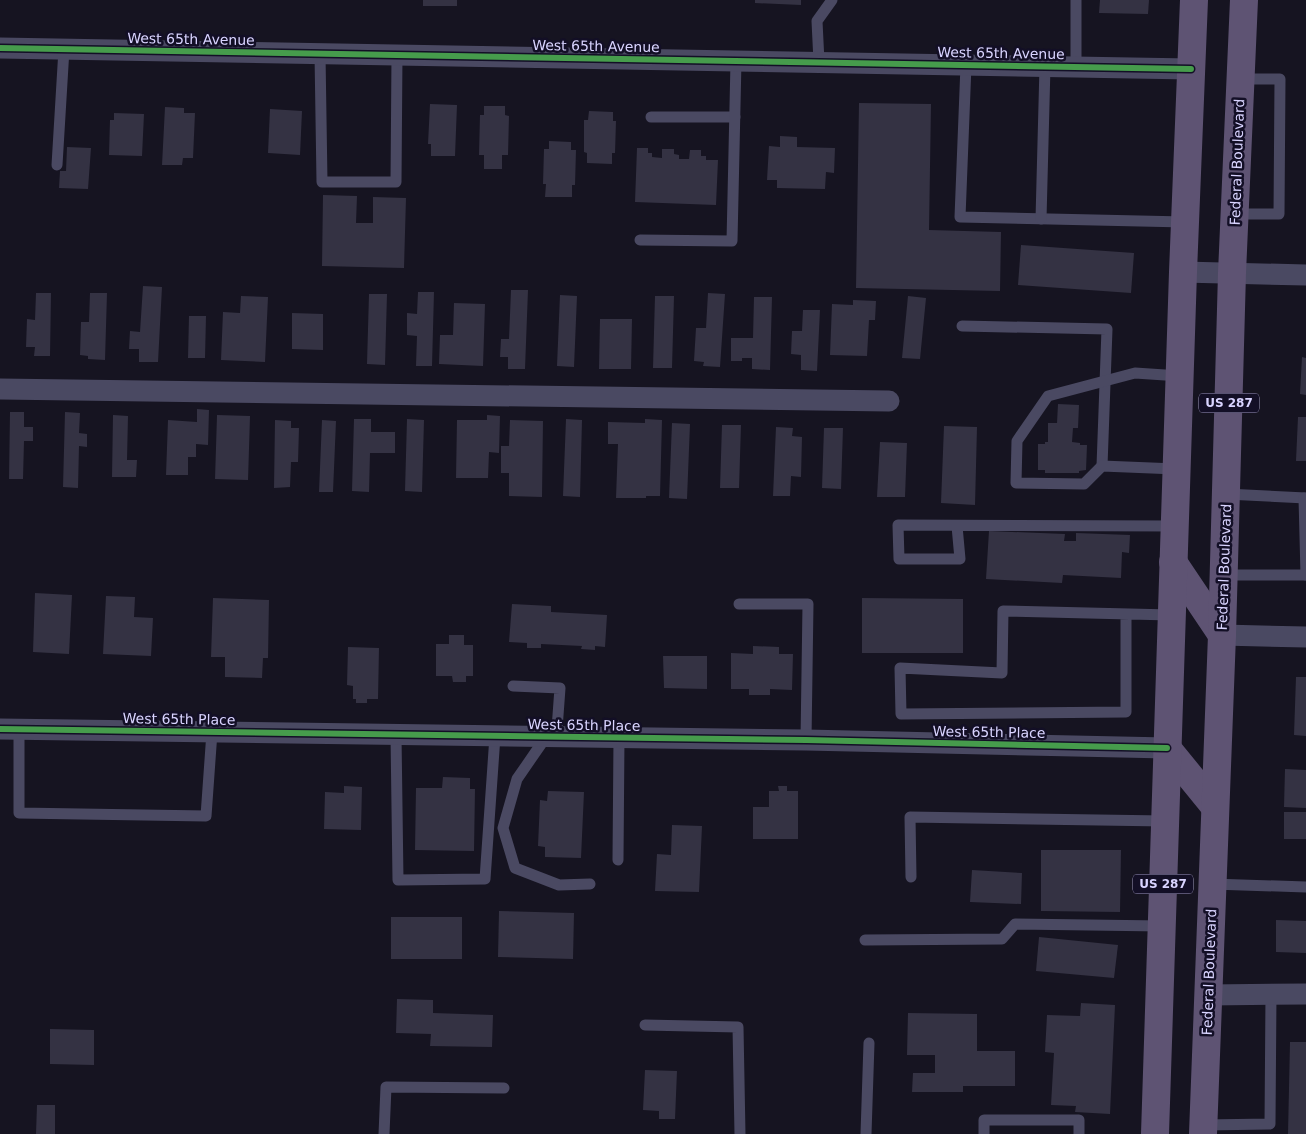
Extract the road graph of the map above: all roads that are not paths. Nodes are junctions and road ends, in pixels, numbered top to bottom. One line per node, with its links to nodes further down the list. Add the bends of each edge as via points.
1 (832, 0): 10 (lane, via 817,21)
2 (1076, 0): 13 (lane)
3 (1194, 0): 14 (main road, US 287)
4 (1244, 0): 15 (main road, Federal Boulevard / US 287)
5 (0, 48): 6 (street, West 65th Avenue)
6 (64, 49): 7 (street, West 65th Avenue); 18 (lane)
7 (320, 54): 8 (street, West 65th Avenue); 8 (lane, via 322,182 396,182)
8 (397, 55): 9 (street, West 65th Avenue)
9 (736, 61): 10 (street, West 65th Avenue); 17 (lane)
10 (819, 62): 11 (street, West 65th Avenue)
11 (966, 65): 12 (street, West 65th Avenue); 20 (lane, via 960,217)
12 (1045, 66): 13 (street, West 65th Avenue); 20 (lane)
13 (1076, 67): 14 (street, West 65th Avenue)
14 (1191, 69): 21 (main road, US 287)
15 (1240, 79): 19 (main road, Federal Boulevard / US 287); 19 (lane, via 1280,79 1279,214)
16 (651, 117): 17 (lane)
17 (735, 117): 22 (lane, via 732,241)
18 (57, 165)
19 (1235, 214): 24 (main road, Federal Boulevard / US 287)
20 (1041, 219): 21 (lane)
21 (1185, 222): 23 (main road, US 287)
22 (640, 240)
23 (1183, 272): 24 (street); 27 (main road, US 287)
24 (1232, 273): 25 (street); 33 (main road, Federal Boulevard / US 287)
25 (1306, 275)
26 (962, 326): 28 (lane, via 1107,329)
27 (1180, 376): 28 (lane, via 1135,373); 32 (main road, US 287)
28 (1105, 381): 31 (lane); 31 (lane, via 1048,396 1017,441 1016,483 1084,484)
29 (0, 389): 30 (street)
30 (889, 401)
31 (1102, 466): 32 (lane)
32 (1176, 470): 36 (main road, US 287)
33 (1226, 494): 34 (lane); 38 (main road, Federal Boulevard / US 287)
34 (1305, 498): 39 (lane)
35 (957, 526): 35 (lane, via 898,525 899,559 960,559); 36 (lane)
36 (1174, 526): 37 (main road, US 287)
37 (1173, 562): 42 (main road, US 287); 43 (main road)
38 (1223, 575): 39 (lane); 43 (main road, Federal Boulevard / US 287)
39 (1306, 575)
40 (739, 604): 52 (lane, via 808,604)
41 (1126, 614): 41 (lane, via 1003,611 1002,673 900,668 901,714 1126,712); 42 (lane)
42 (1172, 615): 53 (main road, US 287)
43 (1222, 635): 44 (street); 54 (main road, Federal Boulevard / US 287)
44 (1306, 637)
45 (513, 686): 50 (lane, via 560,688 557,729)
46 (9, 729): 47 (street, West 65th Place); 47 (lane, via 19,813 206,816)
47 (212, 732): 48 (street, West 65th Place)
48 (396, 735): 49 (street, West 65th Place); 49 (lane, via 398,880 485,879)
49 (495, 736): 50 (street, West 65th Place)
50 (546, 737): 51 (street, West 65th Place); 58 (lane, via 517,779 503,828 515,868 559,884)
51 (619, 738): 52 (street, West 65th Place); 56 (lane)
52 (806, 740): 53 (street, West 65th Place)
53 (1167, 748): 54 (main road); 55 (main road, US 287)
54 (1215, 807): 59 (main road, Federal Boulevard / US 287)
55 (1165, 821): 57 (lane, via 910,817); 61 (main road, US 287)
56 (618, 860)
57 (912, 877)
58 (590, 884)
59 (1212, 884): 60 (lane); 65 (main road, Federal Boulevard / US 287)
60 (1306, 887)
61 (1162, 926): 62 (lane, via 1015,924 1002,939); 75 (main road, US 287)
62 (865, 940)
63 (1271, 994): 64 (street); 65 (street); 69 (lane, via 1270,1124)
64 (1306, 994)
65 (1209, 995): 69 (main road, Federal Boulevard / US 287)
66 (645, 1025): 71 (lane, via 738,1027)
67 (869, 1043): 72 (lane)
68 (504, 1088): 70 (lane, via 386,1087)
69 (1203, 1130)
70 (384, 1134)
71 (740, 1134)
72 (866, 1134)
73 (984, 1134): 74 (lane, via 984,1120 1080,1120)
74 (1079, 1134)
75 (1155, 1134)

